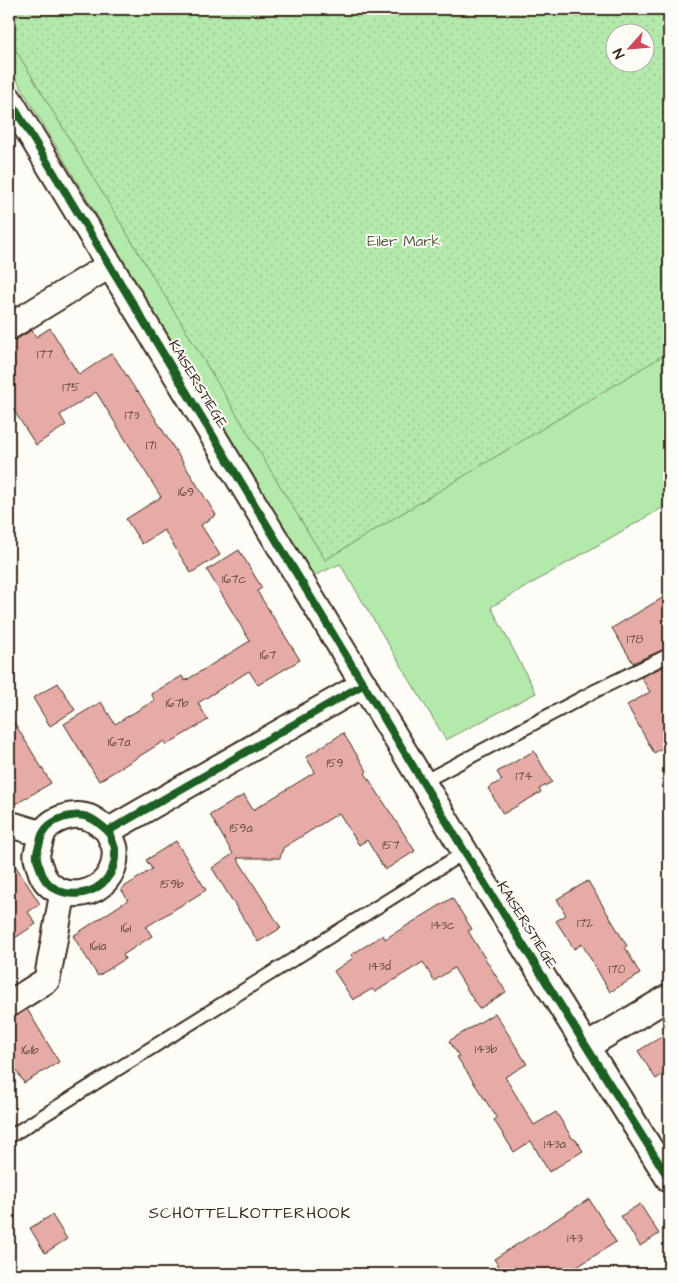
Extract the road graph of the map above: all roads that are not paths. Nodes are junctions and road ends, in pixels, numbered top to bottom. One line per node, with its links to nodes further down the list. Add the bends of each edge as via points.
1 (9, 99): 2 (street, KAISERSTIEGE)
2 (110, 265): 3 (street); 5 (street, KAISERSTIEGE)
3 (9, 327)
4 (669, 654): 6 (lane)
5 (364, 684): 6 (street, KAISERSTIEGE); 8 (street)
6 (423, 782): 10 (street, KAISERSTIEGE)
7 (9, 824): 9 (street)
8 (108, 831): 9 (street, via 92,818 71,815 53,822); 11 (street, via 115,847 114,864 106,881 93,891)
9 (42, 834): 11 (street, via 36,855 41,873 51,886)
10 (465, 852): 14 (street, KAISERSTIEGE); 15 (lane)
11 (63, 892): 13 (street, via 47,980)
12 (669, 997): 14 (street)
13 (9, 1004)
14 (587, 1046): 16 (street, KAISERSTIEGE)
15 (9, 1137)
16 (669, 1179)

